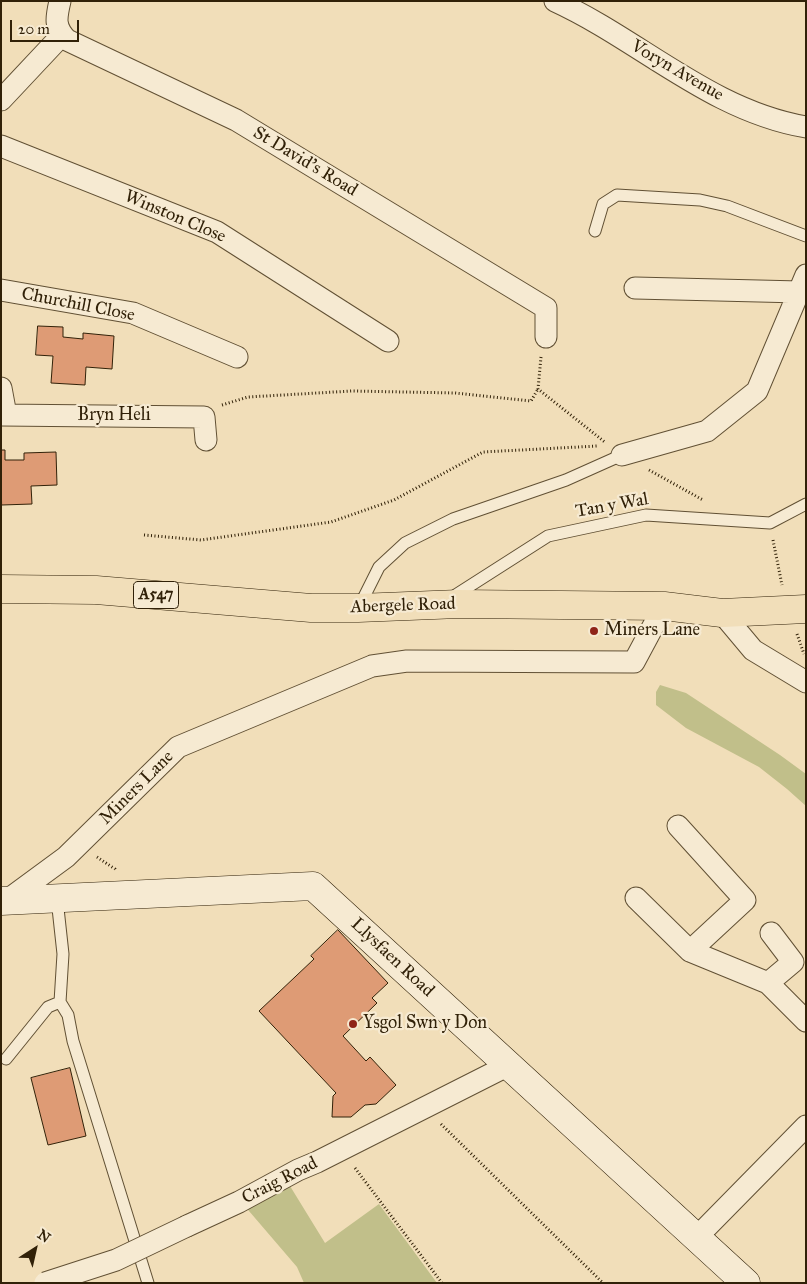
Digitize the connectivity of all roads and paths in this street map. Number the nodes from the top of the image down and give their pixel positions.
1 (60, 1) edge
2 (555, 1) edge
3 (62, 35) junction
4 (1, 100) edge
5 (806, 127) edge
6 (1, 146) edge
7 (595, 231) dead end
8 (806, 236) edge
9 (803, 284) edge
10 (635, 288) dead end
11 (1, 290) edge
12 (546, 338) joint
13 (388, 341) dead end
14 (237, 357) dead end
15 (1, 388) edge
16 (538, 389) junction
17 (4, 415) edge
18 (204, 417) junction
19 (206, 440) dead end
20 (622, 455) junction
21 (709, 504) dead end
22 (806, 504) edge
23 (770, 523) junction
24 (144, 535) dead end
25 (1, 589) edge
26 (795, 601) edge
27 (441, 605) junction
28 (664, 606) junction
29 (358, 608) junction
30 (722, 613) junction
31 (806, 682) edge
32 (678, 826) dead end
33 (636, 898) dead end
34 (57, 899) junction
35 (4, 901) edge
36 (771, 933) dead end
37 (690, 952) junction
38 (768, 983) junction
39 (60, 1002) junction
40 (806, 1021) edge
41 (6, 1059) dead end
42 (509, 1065) junction
43 (424, 1108) junction
44 (806, 1126) edge
45 (346, 1172) dead end
46 (696, 1238) junction
47 (45, 1283) edge
48 (148, 1283) edge
49 (442, 1283) edge
50 (603, 1283) edge
51 (746, 1283) edge

1 - 3 street
2 - 5 street, Voryn Avenue
3 - 4 street
3 - 12 street, St David's Road
6 - 13 street, Winston Close
7 - 8 lane
9 - 10 street
9 - 20 street
11 - 14 street, Churchill Close
12 - 16 path
15 - 17 street
16 - 18 path
16 - 24 path
17 - 18 street, Bryn Heli
18 - 19 street
20 - 21 path
20 - 29 lane
22 - 23 lane
23 - 26 path
23 - 27 lane, Tan y Wal
25 - 29 main road, Abergele Road / A547
26 - 30 main road, Abergele Road / A547
27 - 28 main road, Abergele Road / A547
27 - 29 main road, Abergele Road / A547
28 - 30 main road, Abergele Road / A547
28 - 35 street, Miners Lane
30 - 31 street
32 - 37 street
33 - 37 street
34 - 35 street, Llysfaen Road
34 - 39 lane
34 - 42 street, Llysfaen Road
36 - 38 street
37 - 38 street
38 - 40 street
39 - 41 lane
39 - 48 lane
42 - 43 street, Craig Road
42 - 46 street, Llysfaen Road
43 - 47 street, Craig Road, bridge
43 - 50 path
44 - 46 street
45 - 49 path
46 - 51 street, Llysfaen Road

